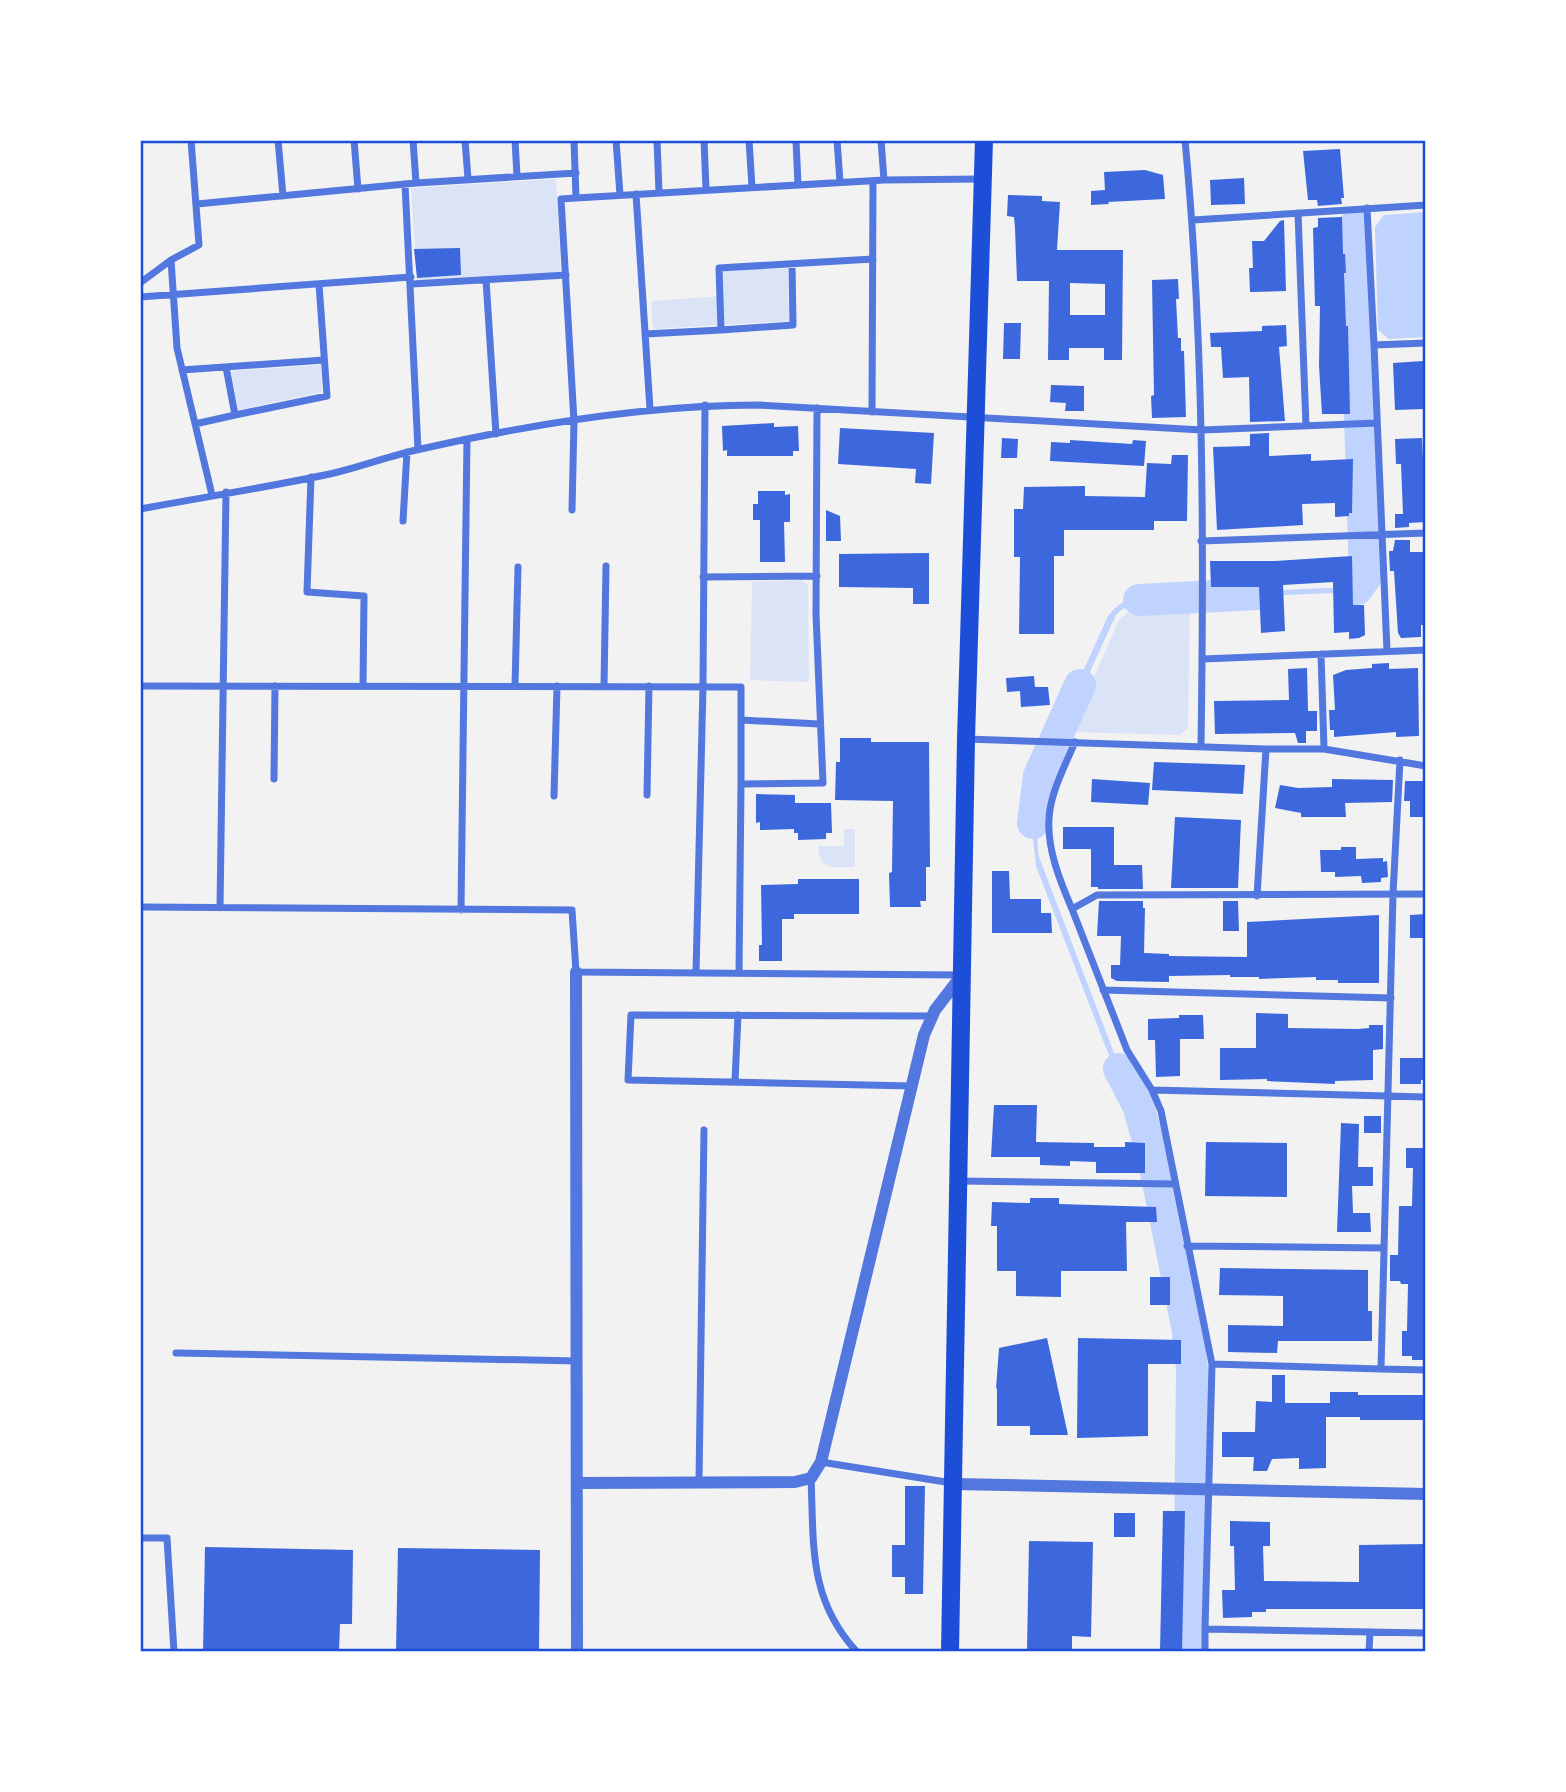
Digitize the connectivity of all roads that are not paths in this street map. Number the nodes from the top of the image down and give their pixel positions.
1 (191, 140) edge
2 (278, 140) edge
3 (354, 140) edge
4 (413, 140) edge
5 (465, 140) edge
6 (515, 140) edge
7 (574, 140) edge
8 (616, 140) edge
9 (657, 140) edge
10 (704, 140) edge
11 (749, 140) edge
12 (796, 140) edge
13 (837, 140) edge
14 (881, 140) edge
15 (984, 140) edge
16 (1185, 140) edge
17 (576, 173) junction
18 (517, 176) junction
19 (468, 179) junction
20 (983, 179) junction
21 (884, 180) junction
22 (873, 181) junction
23 (840, 182) junction
24 (416, 183) junction
25 (405, 184) junction
26 (798, 185) junction
27 (752, 187) junction
28 (358, 189) junction
29 (706, 189) junction
30 (659, 192) junction
31 (636, 194) junction
32 (283, 195) junction
33 (620, 195) junction
34 (576, 198) junction
35 (197, 204) junction
36 (1426, 205) edge
37 (1367, 208) junction
38 (1298, 213) junction
39 (1193, 220) junction
40 (873, 259) junction
41 (171, 260) junction
42 (792, 264) junction
43 (566, 275) junction
44 (486, 280) junction
45 (411, 281) junction
46 (140, 283) edge
47 (319, 284) junction
48 (173, 295) junction
49 (140, 297) edge
50 (721, 330) junction
51 (645, 334) junction
52 (1426, 343) edge
53 (1374, 345) junction
54 (324, 360) junction
55 (226, 367) junction
56 (182, 370) junction
57 (705, 405) junction
58 (817, 408) junction
59 (650, 410) junction
60 (872, 412) junction
61 (236, 415) junction
62 (975, 419) junction
63 (574, 421) junction
64 (195, 424) junction
65 (1377, 424) junction
66 (1306, 426) junction
67 (1202, 430) junction
68 (496, 434) junction
69 (467, 439) junction
70 (418, 449) junction
71 (407, 453) junction
72 (311, 477) junction
73 (226, 492) junction
74 (212, 495) junction
75 (140, 509) edge
76 (572, 510) dead end
77 (403, 521) dead end
78 (1426, 533) edge
79 (1381, 534) junction
80 (1201, 541) junction
81 (518, 566) dead end
82 (606, 566) dead end
83 (817, 576) junction
84 (704, 577) junction
85 (1426, 650) edge
86 (1387, 651) junction
87 (1321, 654) junction
88 (1203, 659) junction
89 (140, 686) edge
90 (223, 686) junction
91 (275, 686) junction
92 (363, 686) junction
93 (463, 686) junction
94 (515, 686) junction
95 (557, 686) junction
96 (604, 686) junction
97 (649, 686) junction
98 (703, 686) junction
99 (741, 720) junction
100 (819, 724) junction
101 (966, 739) junction
102 (1074, 741) junction
103 (1201, 746) junction
104 (1324, 748) junction
105 (1266, 749) junction
106 (1400, 760) junction
107 (1426, 765) edge
108 (274, 779) dead end
109 (741, 784) junction
110 (647, 795) dead end
111 (554, 796) dead end
112 (1393, 894) junction
113 (1426, 894) edge
114 (1257, 896) junction
115 (140, 907) edge
116 (220, 908) junction
117 (1072, 909) junction
118 (461, 910) junction
119 (576, 972) junction
120 (696, 973) junction
121 (739, 973) junction
122 (961, 975) junction
123 (1104, 990) junction
124 (1391, 998) junction
125 (738, 1016) junction
126 (932, 1016) junction
127 (735, 1082) junction
128 (912, 1086) junction
129 (1152, 1090) junction
130 (1388, 1096) junction
131 (1426, 1097) edge
132 (704, 1130) dead end
133 (959, 1181) junction
134 (1174, 1184) junction
135 (1187, 1246) junction
136 (1384, 1248) junction
137 (176, 1353) dead end
138 (576, 1361) junction
139 (1212, 1364) junction
140 (1381, 1368) junction
141 (1426, 1370) edge
142 (821, 1462) junction
143 (811, 1478) junction
144 (699, 1482) junction
145 (577, 1483) junction
146 (955, 1484) junction
147 (1208, 1489) junction
148 (1426, 1494) edge
149 (140, 1538) edge
150 (1205, 1629) junction
151 (1370, 1632) junction
152 (1426, 1633) edge
153 (174, 1652) edge
154 (577, 1652) edge
155 (857, 1652) edge
156 (950, 1652) edge
157 (1205, 1652) edge
158 (1370, 1652) edge

1 - 35 street
2 - 32 street
3 - 28 street
4 - 24 street
5 - 19 street
6 - 18 street
7 - 17 street
8 - 33 street
9 - 30 street
10 - 29 street
11 - 27 street
12 - 26 street
13 - 23 street
14 - 21 street
15 - 20 highway
16 - 39 street
17 - 18 street
17 - 34 street
18 - 19 street
19 - 24 street
20 - 21 street
20 - 62 highway
21 - 22 street
22 - 23 street
22 - 40 street
23 - 26 street
24 - 25 street
25 - 28 street
25 - 45 street
26 - 27 street
27 - 29 street
28 - 32 street
29 - 30 street
30 - 31 street
31 - 33 street
31 - 51 street
32 - 35 street
33 - 34 street
34 - 43 street
35 - 41 street
36 - 37 street
37 - 38 street
37 - 53 street
38 - 39 street
38 - 66 street
39 - 67 street
40 - 42 street
40 - 60 street
41 - 46 street
41 - 48 street
42 - 50 street
42 - 50 street
43 - 44 street
43 - 63 street
44 - 45 street
44 - 68 street
45 - 47 street
45 - 70 street
47 - 48 street
47 - 54 street
48 - 49 street
48 - 56 street
50 - 51 street
51 - 59 street
52 - 53 street
53 - 65 street
54 - 55 street
54 - 61 street
55 - 56 street
55 - 61 street
56 - 64 street
57 - 58 street
57 - 59 street
57 - 84 street
58 - 60 street
58 - 83 street
59 - 63 street
60 - 62 street
61 - 64 street
62 - 67 street
62 - 101 highway
63 - 68 street
63 - 76 street
64 - 74 street
65 - 66 street
65 - 79 street
66 - 67 street
67 - 80 street
68 - 69 street
69 - 70 street
69 - 93 street
70 - 71 street
71 - 72 street
71 - 77 street
72 - 73 street
72 - 92 street
73 - 74 street
73 - 90 street
74 - 75 street
78 - 79 street
79 - 80 street
79 - 86 street
80 - 88 street
81 - 94 street
82 - 96 street
83 - 84 street
83 - 100 street
84 - 98 street
85 - 86 street
86 - 87 street
87 - 88 street
87 - 104 street
88 - 103 street
89 - 90 street
90 - 91 street
90 - 116 street
91 - 92 street
91 - 108 street
92 - 93 street
93 - 94 street
93 - 118 street
94 - 95 street
95 - 96 street
95 - 111 street
96 - 97 street
97 - 98 street
97 - 110 street
98 - 99 street
98 - 120 street
99 - 100 street
99 - 109 street
100 - 109 street
101 - 102 street
101 - 122 highway
102 - 103 street
102 - 117 street
103 - 105 street
104 - 105 street
104 - 106 street
105 - 114 street
106 - 107 street
106 - 112 street
109 - 121 street
112 - 113 street
112 - 114 street
112 - 124 street
114 - 117 street
115 - 116 street
116 - 118 street
117 - 123 street
118 - 119 street
119 - 120 street
119 - 138 street
120 - 121 street
121 - 122 street
122 - 126 street
122 - 133 highway
123 - 124 street
123 - 129 street
124 - 130 street
125 - 126 street
125 - 127 street
125 - 127 street
126 - 128 street
127 - 128 street
128 - 142 street
129 - 130 street
129 - 134 street
130 - 131 street
130 - 136 street
132 - 144 street
133 - 134 street
133 - 146 highway
134 - 135 street
135 - 136 street
135 - 139 street
136 - 140 street
137 - 138 street
138 - 145 street
139 - 140 street
139 - 147 street
140 - 141 street
142 - 143 street
142 - 146 street
143 - 144 street
143 - 155 street
144 - 145 street
145 - 154 street
146 - 147 street
146 - 156 highway
147 - 148 street
147 - 150 street
149 - 153 street
150 - 151 street
150 - 157 street
151 - 152 street
151 - 158 street

